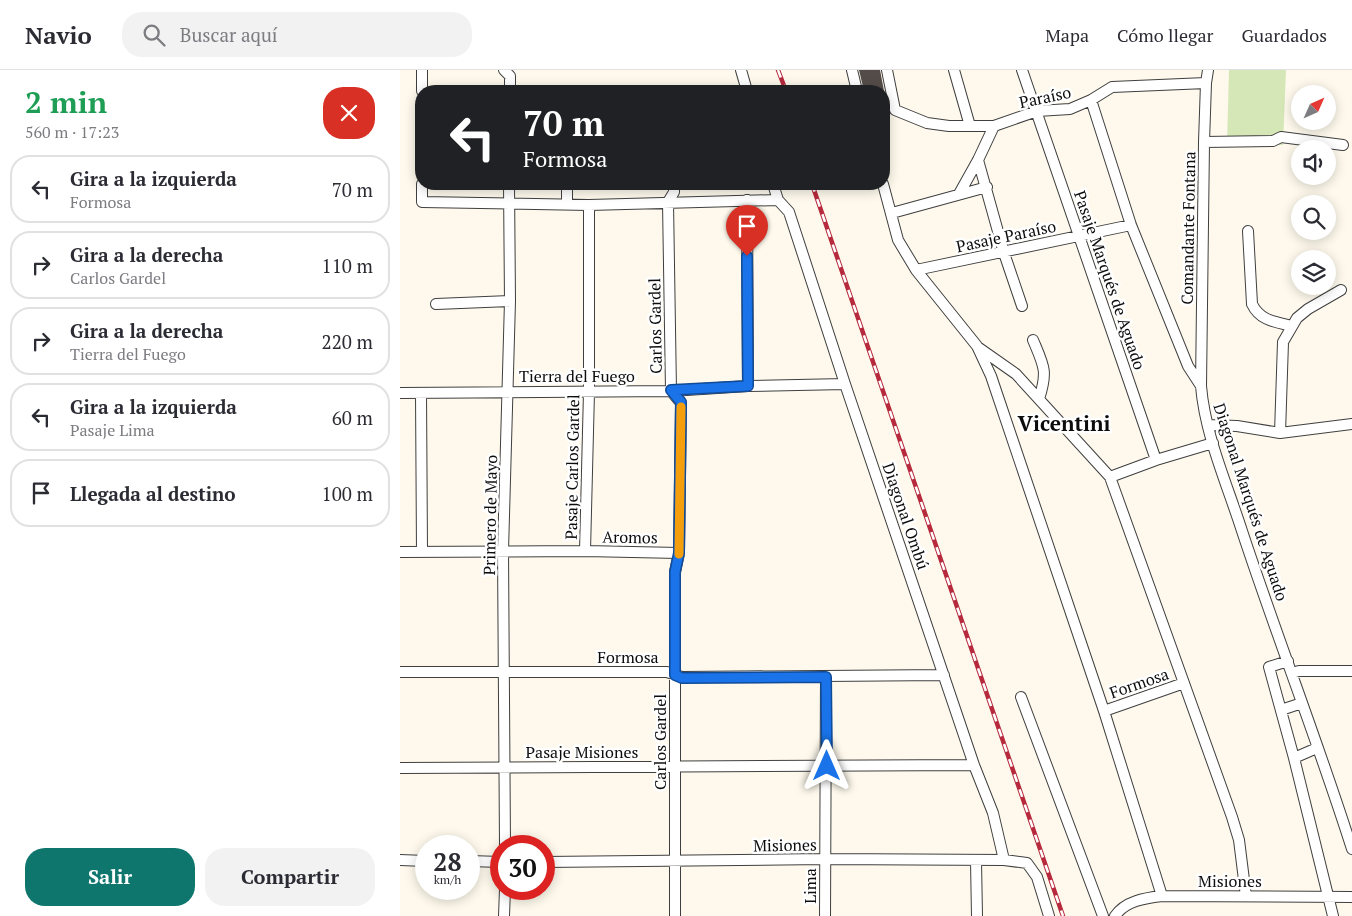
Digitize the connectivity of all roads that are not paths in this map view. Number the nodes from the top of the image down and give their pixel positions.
1 (422, 70) edge
2 (504, 70) edge
3 (741, 70) edge
4 (852, 70) edge
5 (887, 70) edge
6 (954, 70) edge
7 (1022, 70) edge
8 (1208, 70) edge
9 (1206, 83) junction
10 (422, 85) edge
11 (510, 85) edge
12 (745, 85) edge
13 (856, 85) edge
14 (1091, 100) junction
15 (895, 110) junction
16 (890, 111) edge
17 (1037, 111) junction
18 (970, 126) junction
19 (994, 126) junction
20 (1204, 142) junction
21 (1343, 145) dead end
22 (978, 160) junction
23 (987, 187) junction
24 (422, 190) edge
25 (510, 190) edge
26 (567, 190) edge
27 (674, 190) edge
28 (775, 190) edge
29 (884, 190) edge
30 (959, 194) junction
31 (747, 200) junction
32 (778, 200) junction
33 (509, 202) junction
34 (668, 202) junction
35 (567, 204) junction
36 (589, 205) junction
37 (892, 213) junction
38 (1131, 225) junction
39 (1248, 231) dead end
40 (1078, 236) junction
41 (1004, 253) junction
42 (916, 270) junction
43 (1341, 290) dead end
44 (510, 301) junction
45 (436, 304) dead end
46 (1022, 306) dead end
47 (1292, 326) junction
48 (1033, 340) dead end
49 (978, 346) junction
50 (845, 384) junction
51 (748, 386) junction
52 (1201, 386) junction
53 (671, 390) junction
54 (507, 392) junction
55 (589, 392) junction
56 (400, 393) edge
57 (420, 393) junction
58 (1039, 399) junction
59 (1352, 424) edge
60 (1208, 425) junction
61 (1280, 433) junction
62 (1213, 443) junction
63 (1156, 460) junction
64 (1110, 477) junction
65 (503, 551) junction
66 (585, 551) junction
67 (400, 552) edge
68 (422, 552) junction
69 (679, 553) junction
70 (1288, 661) junction
71 (1352, 670) edge
72 (400, 672) edge
73 (504, 672) junction
74 (1292, 673) junction
75 (675, 675) junction
76 (944, 675) junction
77 (826, 677) junction
78 (1184, 683) junction
79 (1021, 697) dead end
80 (1302, 703) junction
81 (1281, 710) junction
82 (1104, 711) junction
83 (1317, 748) junction
84 (1294, 758) junction
85 (974, 765) junction
86 (676, 766) junction
87 (827, 766) junction
88 (504, 767) junction
89 (400, 768) edge
90 (505, 835) edge
91 (1350, 836) edge
92 (1352, 849) edge
93 (825, 859) junction
94 (400, 860) edge
95 (1004, 860) junction
96 (415, 861) edge
97 (675, 861) junction
98 (976, 861) junction
99 (555, 862) edge
100 (1162, 896) junction
101 (1246, 896) junction
102 (1327, 896) junction
103 (1352, 897) edge
104 (505, 900) edge
105 (504, 916) edge
106 (675, 916) edge
107 (825, 916) edge
108 (977, 916) edge
109 (1049, 916) edge
110 (1104, 916) edge
111 (1115, 916) edge
112 (1333, 916) edge

1 - 10 street
2 - 11 street
3 - 12 street
4 - 13 street
5 - 15 street
6 - 18 street
7 - 17 street
8 - 9 street, Comandante Fontana
9 - 14 street, Paraíso
9 - 20 street, Comandante Fontana
14 - 17 street, Paraíso
14 - 38 street, Diagonal Marqués de Aguado
15 - 16 street
15 - 18 street, Paraíso
17 - 19 street, Paraíso
17 - 40 street, Pasaje Marqués de Aguado
18 - 19 street, Paraíso
19 - 22 street
20 - 21 street
20 - 52 street, Comandante Fontana
22 - 23 street
22 - 30 street
23 - 30 street
23 - 41 street
24 - 33 street
25 - 33 street, Primero de Mayo
26 - 35 street
27 - 34 street, Carlos Gardel
28 - 32 street, Diagonal Ombú
29 - 37 street
30 - 37 street
31 - 32 street
31 - 34 street
31 - 51 street
32 - 50 street, Diagonal Ombú
33 - 35 street
33 - 44 street, Primero de Mayo
34 - 36 street
34 - 53 street, Carlos Gardel
35 - 36 street
36 - 55 street, Pasaje Carlos Gardel
37 - 42 street
38 - 40 street, Pasaje Paraíso
38 - 52 street, Diagonal Marqués de Aguado
39 - 47 street
40 - 41 street, Pasaje Paraíso
40 - 63 street, Pasaje Marqués de Aguado
41 - 42 street, Pasaje Paraíso
41 - 46 street
42 - 49 street
43 - 47 street
44 - 45 street
44 - 54 street, Primero de Mayo
47 - 61 street
48 - 58 street
49 - 58 street
49 - 82 street
50 - 51 street, Tierra del Fuego
50 - 76 street, Diagonal Ombú
51 - 53 street, Tierra del Fuego
52 - 60 street, Diagonal Marqués de Aguado
53 - 55 street, Tierra del Fuego
53 - 69 street, Carlos Gardel
54 - 55 street, Tierra del Fuego
54 - 57 street, Tierra del Fuego
54 - 65 street, Primero de Mayo
55 - 66 street, Pasaje Carlos Gardel
56 - 57 street, Tierra del Fuego
57 - 68 street
58 - 64 street
59 - 61 street
60 - 61 street
60 - 62 street, Diagonal Marqués de Aguado
62 - 63 street
62 - 70 street, Diagonal Marqués de Aguado
63 - 64 street
64 - 78 street
65 - 66 street, Aromos
65 - 68 street, Aromos
65 - 73 street, Primero de Mayo
66 - 69 street, Aromos
67 - 68 street, Aromos
69 - 75 street, Carlos Gardel
70 - 74 street, Diagonal Marqués de Aguado
70 - 81 street
71 - 74 street
72 - 73 street, Formosa
73 - 75 street, Formosa
73 - 88 street, Primero de Mayo
74 - 80 street, Diagonal Marqués de Aguado
75 - 77 street, Formosa
75 - 86 street, Carlos Gardel
76 - 77 street, Formosa
76 - 85 street, Diagonal Ombú
77 - 87 street, Lima
78 - 82 street, Formosa
78 - 101 street
79 - 110 street
80 - 81 street
80 - 83 street, Diagonal Marqués de Aguado
81 - 84 street
82 - 100 street
83 - 84 street
83 - 91 street, Diagonal Marqués de Aguado
84 - 102 street
85 - 87 street, Pasaje Misiones
85 - 95 street, Diagonal Ombú
86 - 87 street, Pasaje Misiones
86 - 88 street, Pasaje Misiones
86 - 97 street, Carlos Gardel
87 - 93 street, Lima
88 - 89 street, Pasaje Misiones
88 - 90 street, Primero de Mayo
91 - 92 street, Diagonal Marqués de Aguado
93 - 97 street, Misiones
93 - 98 street, Misiones
93 - 107 street, Lima
94 - 96 street
95 - 98 street, Misiones
95 - 109 street, Misiones
97 - 99 street, Misiones
97 - 106 street, Carlos Gardel
98 - 108 street
100 - 101 street, Misiones
100 - 111 street, Misiones
101 - 102 street, Misiones
102 - 103 street, Misiones
102 - 112 street
104 - 105 street

